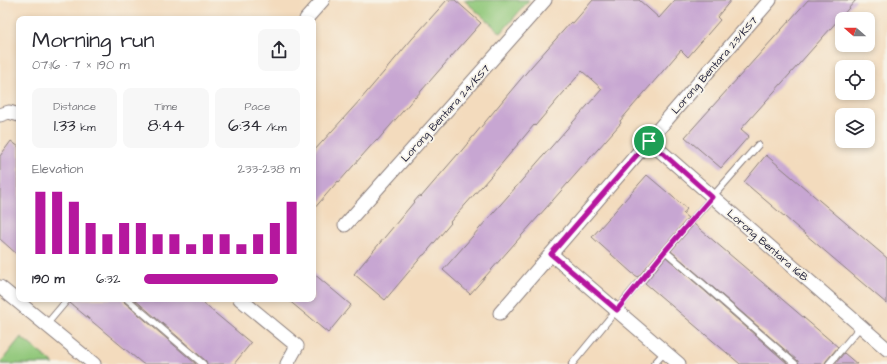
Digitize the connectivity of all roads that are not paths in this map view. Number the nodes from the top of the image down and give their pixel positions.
1 (323, 0) edge
2 (545, 0) edge
3 (770, 0) edge
4 (309, 16) edge
5 (0, 114) edge
6 (16, 114) edge
7 (649, 141) junction
8 (758, 145) dead end
9 (712, 197) junction
10 (345, 225) dead end
11 (665, 251) junction
12 (551, 254) junction
13 (0, 287) edge
14 (16, 300) edge
15 (19, 302) edge
16 (65, 302) edge
17 (131, 302) edge
18 (244, 302) edge
19 (617, 310) junction
20 (500, 313) dead end
21 (46, 324) junction
22 (861, 326) junction
23 (887, 350) edge
24 (665, 352) junction
25 (94, 364) edge
26 (203, 364) edge
27 (287, 364) edge
28 (572, 364) edge
29 (654, 364) edge
30 (680, 364) edge
31 (794, 364) edge
32 (829, 364) edge

1 - 4 street
2 - 10 street, Lorong Bentara 24/KS7
3 - 7 street, Lorong Bentara 23/KS7
5 - 6 street
7 - 9 street, Lorong Bentara 16B
7 - 12 street, Lorong Bentara 23/KS7
8 - 9 lane
9 - 11 lane
9 - 22 street, Lorong Bentara 16B
11 - 19 lane
11 - 31 lane
12 - 19 street
12 - 20 street, Lorong Bentara 23/KS7
13 - 14 street
15 - 21 street
16 - 21 lane
17 - 26 lane
18 - 27 street
19 - 24 street
19 - 28 lane
21 - 25 street
22 - 23 street, Lorong Bentara 16B
22 - 32 lane
24 - 29 lane
24 - 30 street

